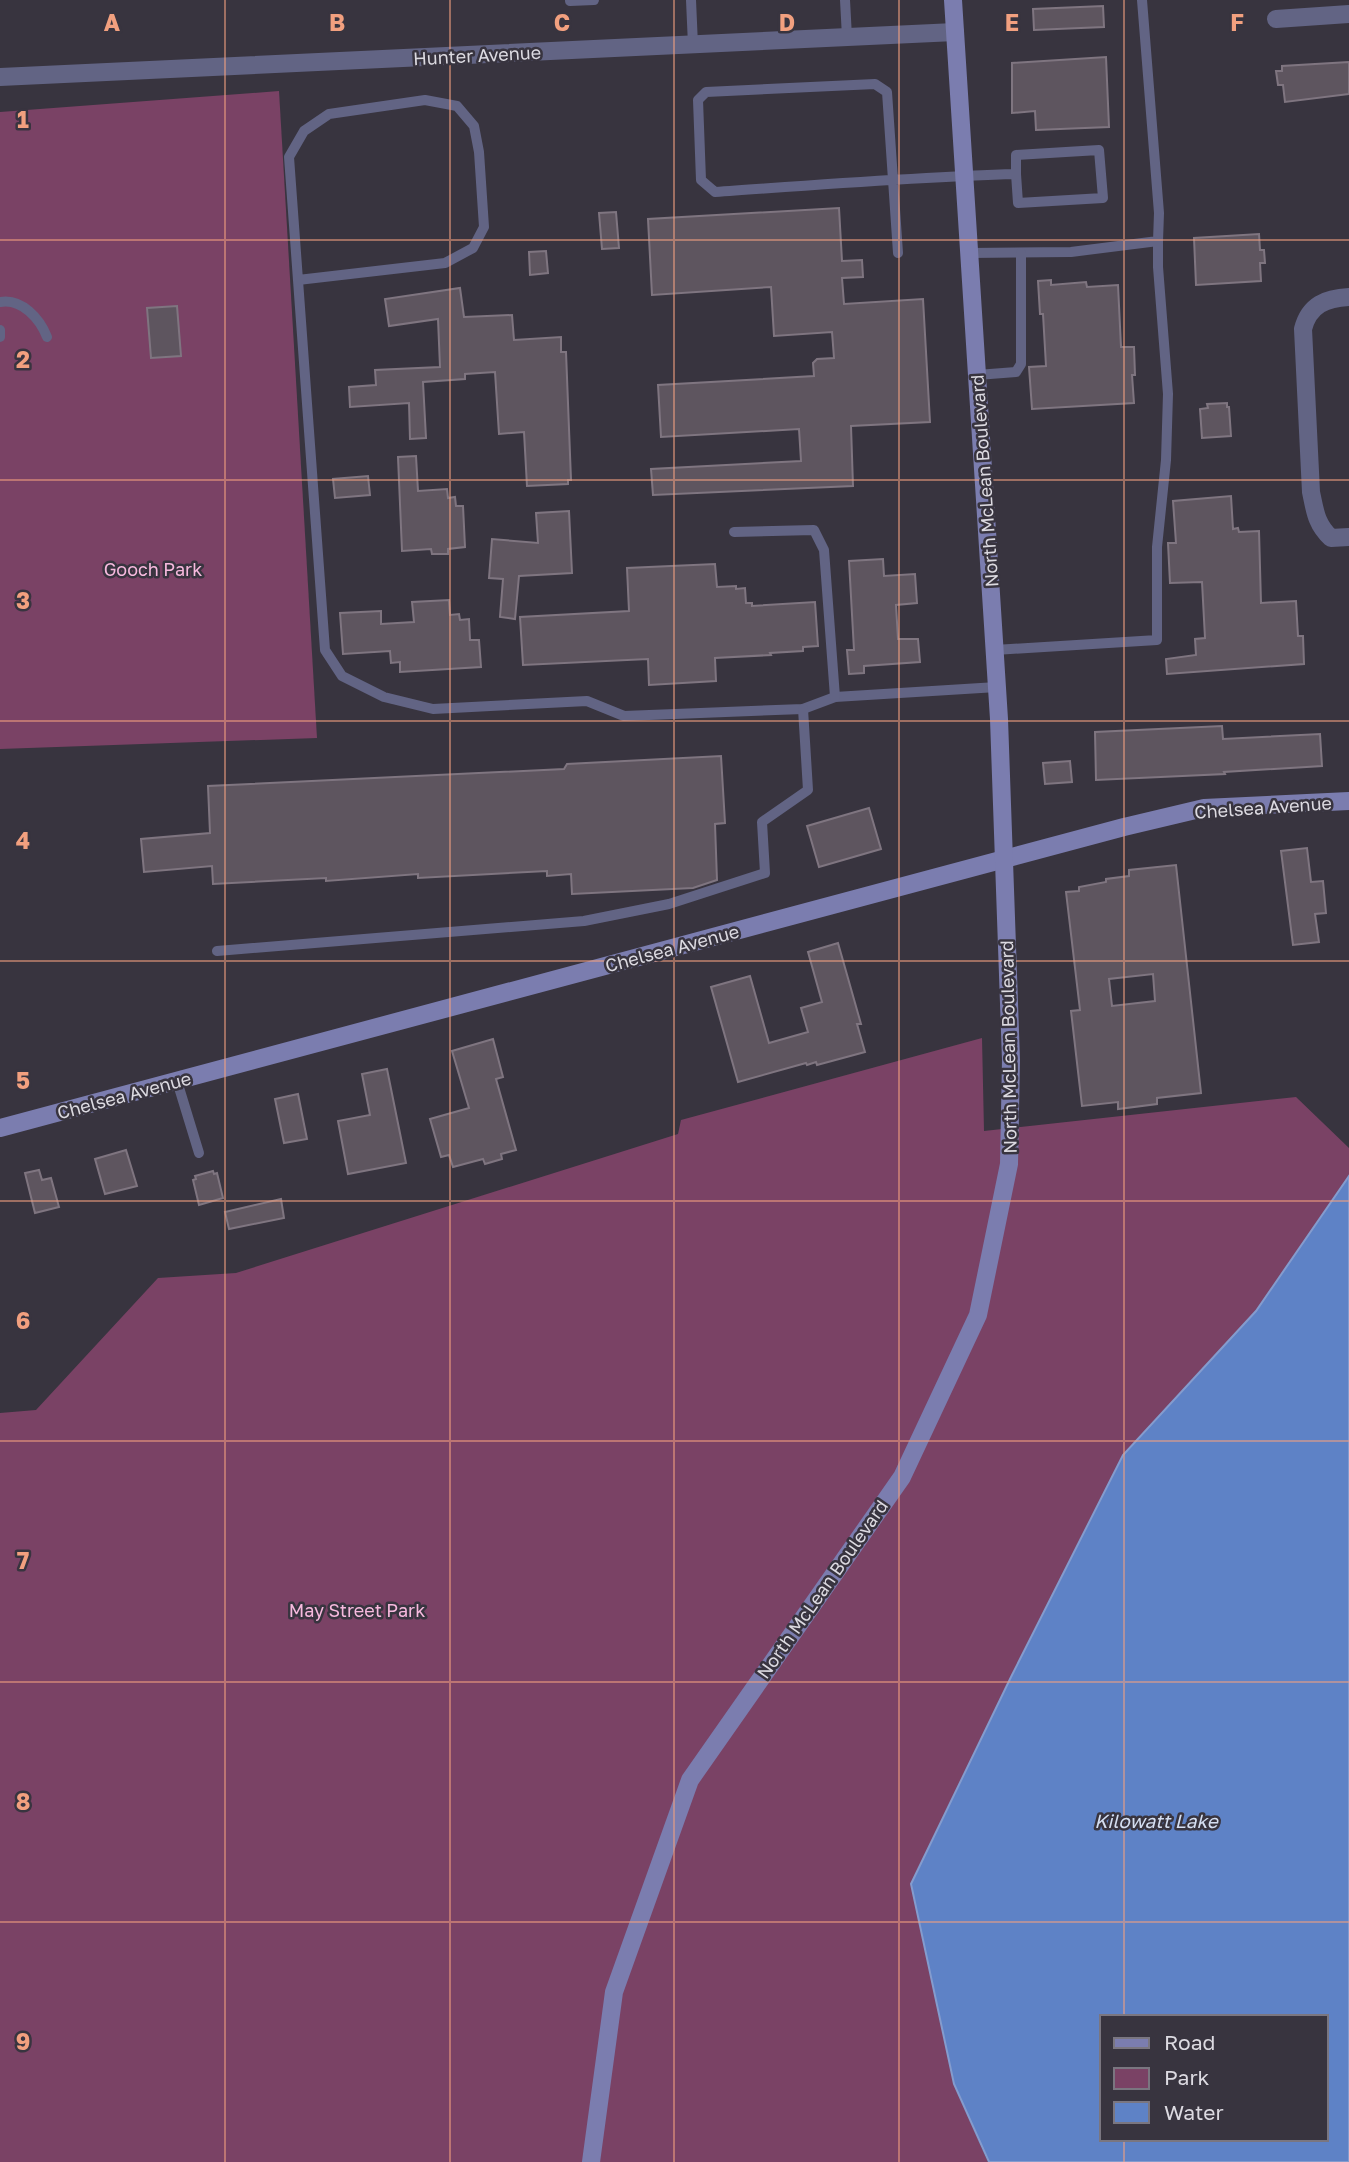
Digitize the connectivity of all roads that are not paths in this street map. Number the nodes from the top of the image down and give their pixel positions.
1 (594, 0) edge
2 (691, 0) edge
3 (845, 0) edge
4 (953, 0) edge
5 (1142, 0) edge
6 (570, 1) edge
7 (1349, 14) edge
8 (1276, 19) dead end
9 (955, 32) junction
10 (847, 37) junction
11 (693, 45) junction
12 (0, 77) edge
13 (1016, 174) junction
14 (964, 176) junction
15 (892, 180) junction
16 (1158, 241) junction
17 (898, 253) dead end
18 (969, 253) junction
19 (1021, 253) junction
20 (298, 281) junction
21 (1349, 297) edge
22 (0, 302) edge
23 (0, 330) edge
24 (0, 337) edge
25 (47, 337) dead end
26 (977, 375) junction
27 (734, 532) dead end
28 (1340, 538) edge
29 (995, 650) junction
30 (997, 687) junction
31 (835, 696) junction
32 (803, 709) junction
33 (1349, 801) edge
34 (1004, 858) junction
35 (217, 951) dead end
36 (177, 1081) junction
37 (0, 1128) edge
38 (200, 1153) dead end
39 (592, 2162) edge

1 - 6 lane
2 - 11 lane
3 - 10 lane
4 - 9 main road, North McLean Boulevard
5 - 16 lane
7 - 8 street
9 - 10 street, Hunter Avenue
9 - 14 main road, North McLean Boulevard
10 - 11 street, Hunter Avenue
11 - 12 street, Hunter Avenue
13 - 13 lane
13 - 14 lane
14 - 15 lane
14 - 18 main road, North McLean Boulevard
15 - 15 lane
15 - 17 lane
16 - 19 lane
16 - 29 lane
18 - 19 lane
18 - 26 main road, North McLean Boulevard
19 - 26 lane
20 - 20 lane
20 - 32 lane
21 - 28 street
22 - 25 lane
23 - 24 lane
26 - 29 main road, North McLean Boulevard
27 - 31 lane
29 - 30 main road, North McLean Boulevard
30 - 31 lane
30 - 34 main road, North McLean Boulevard
31 - 32 lane
32 - 35 lane
33 - 34 main road, Chelsea Avenue
34 - 36 main road, Chelsea Avenue
34 - 39 main road, North McLean Boulevard
36 - 37 main road, Chelsea Avenue
36 - 38 lane

